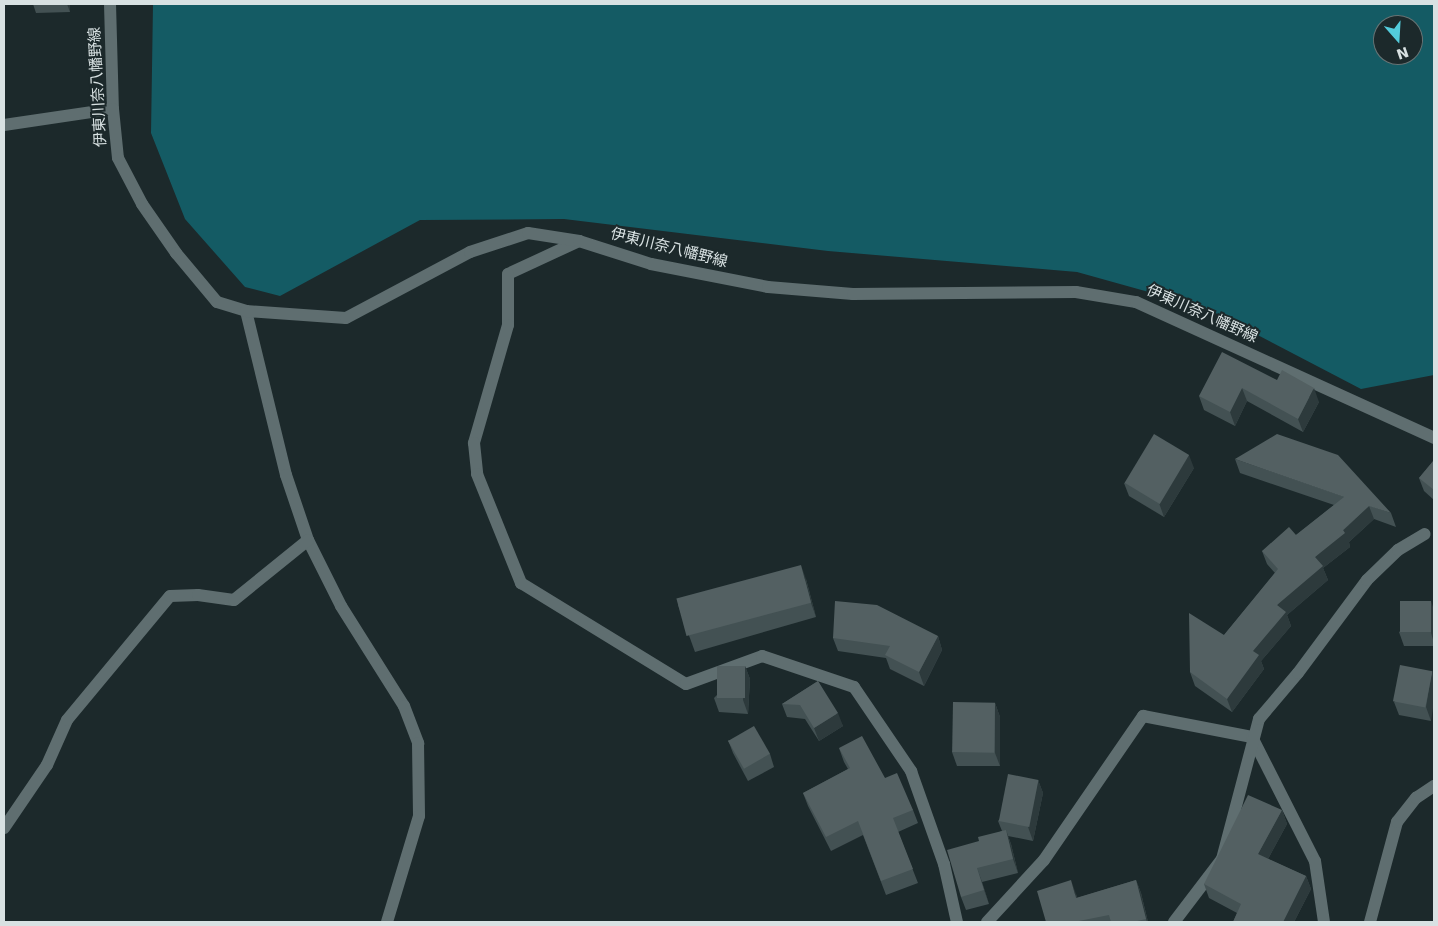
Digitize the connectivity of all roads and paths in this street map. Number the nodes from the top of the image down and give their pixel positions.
1 (110, 4) edge
2 (113, 109) junction
3 (4, 125) edge
4 (579, 241) junction
5 (246, 311) junction
6 (1434, 438) edge
7 (1425, 534) dead end
8 (308, 540) junction
9 (1252, 737) junction
10 (1434, 786) edge
11 (4, 828) edge
12 (387, 922) edge
13 (958, 922) edge
14 (987, 922) edge
15 (1174, 922) edge
16 (1324, 922) edge
17 (1370, 922) edge

1 - 2 main road, 伊東川奈八幡野線
2 - 3 main road
2 - 5 main road, 伊東川奈八幡野線
4 - 5 main road, 伊東川奈八幡野線
4 - 6 main road, 伊東川奈八幡野線
4 - 13 main road
5 - 8 main road
7 - 9 main road
8 - 11 main road
8 - 12 main road
9 - 14 main road
9 - 15 main road
9 - 16 main road
10 - 17 main road

